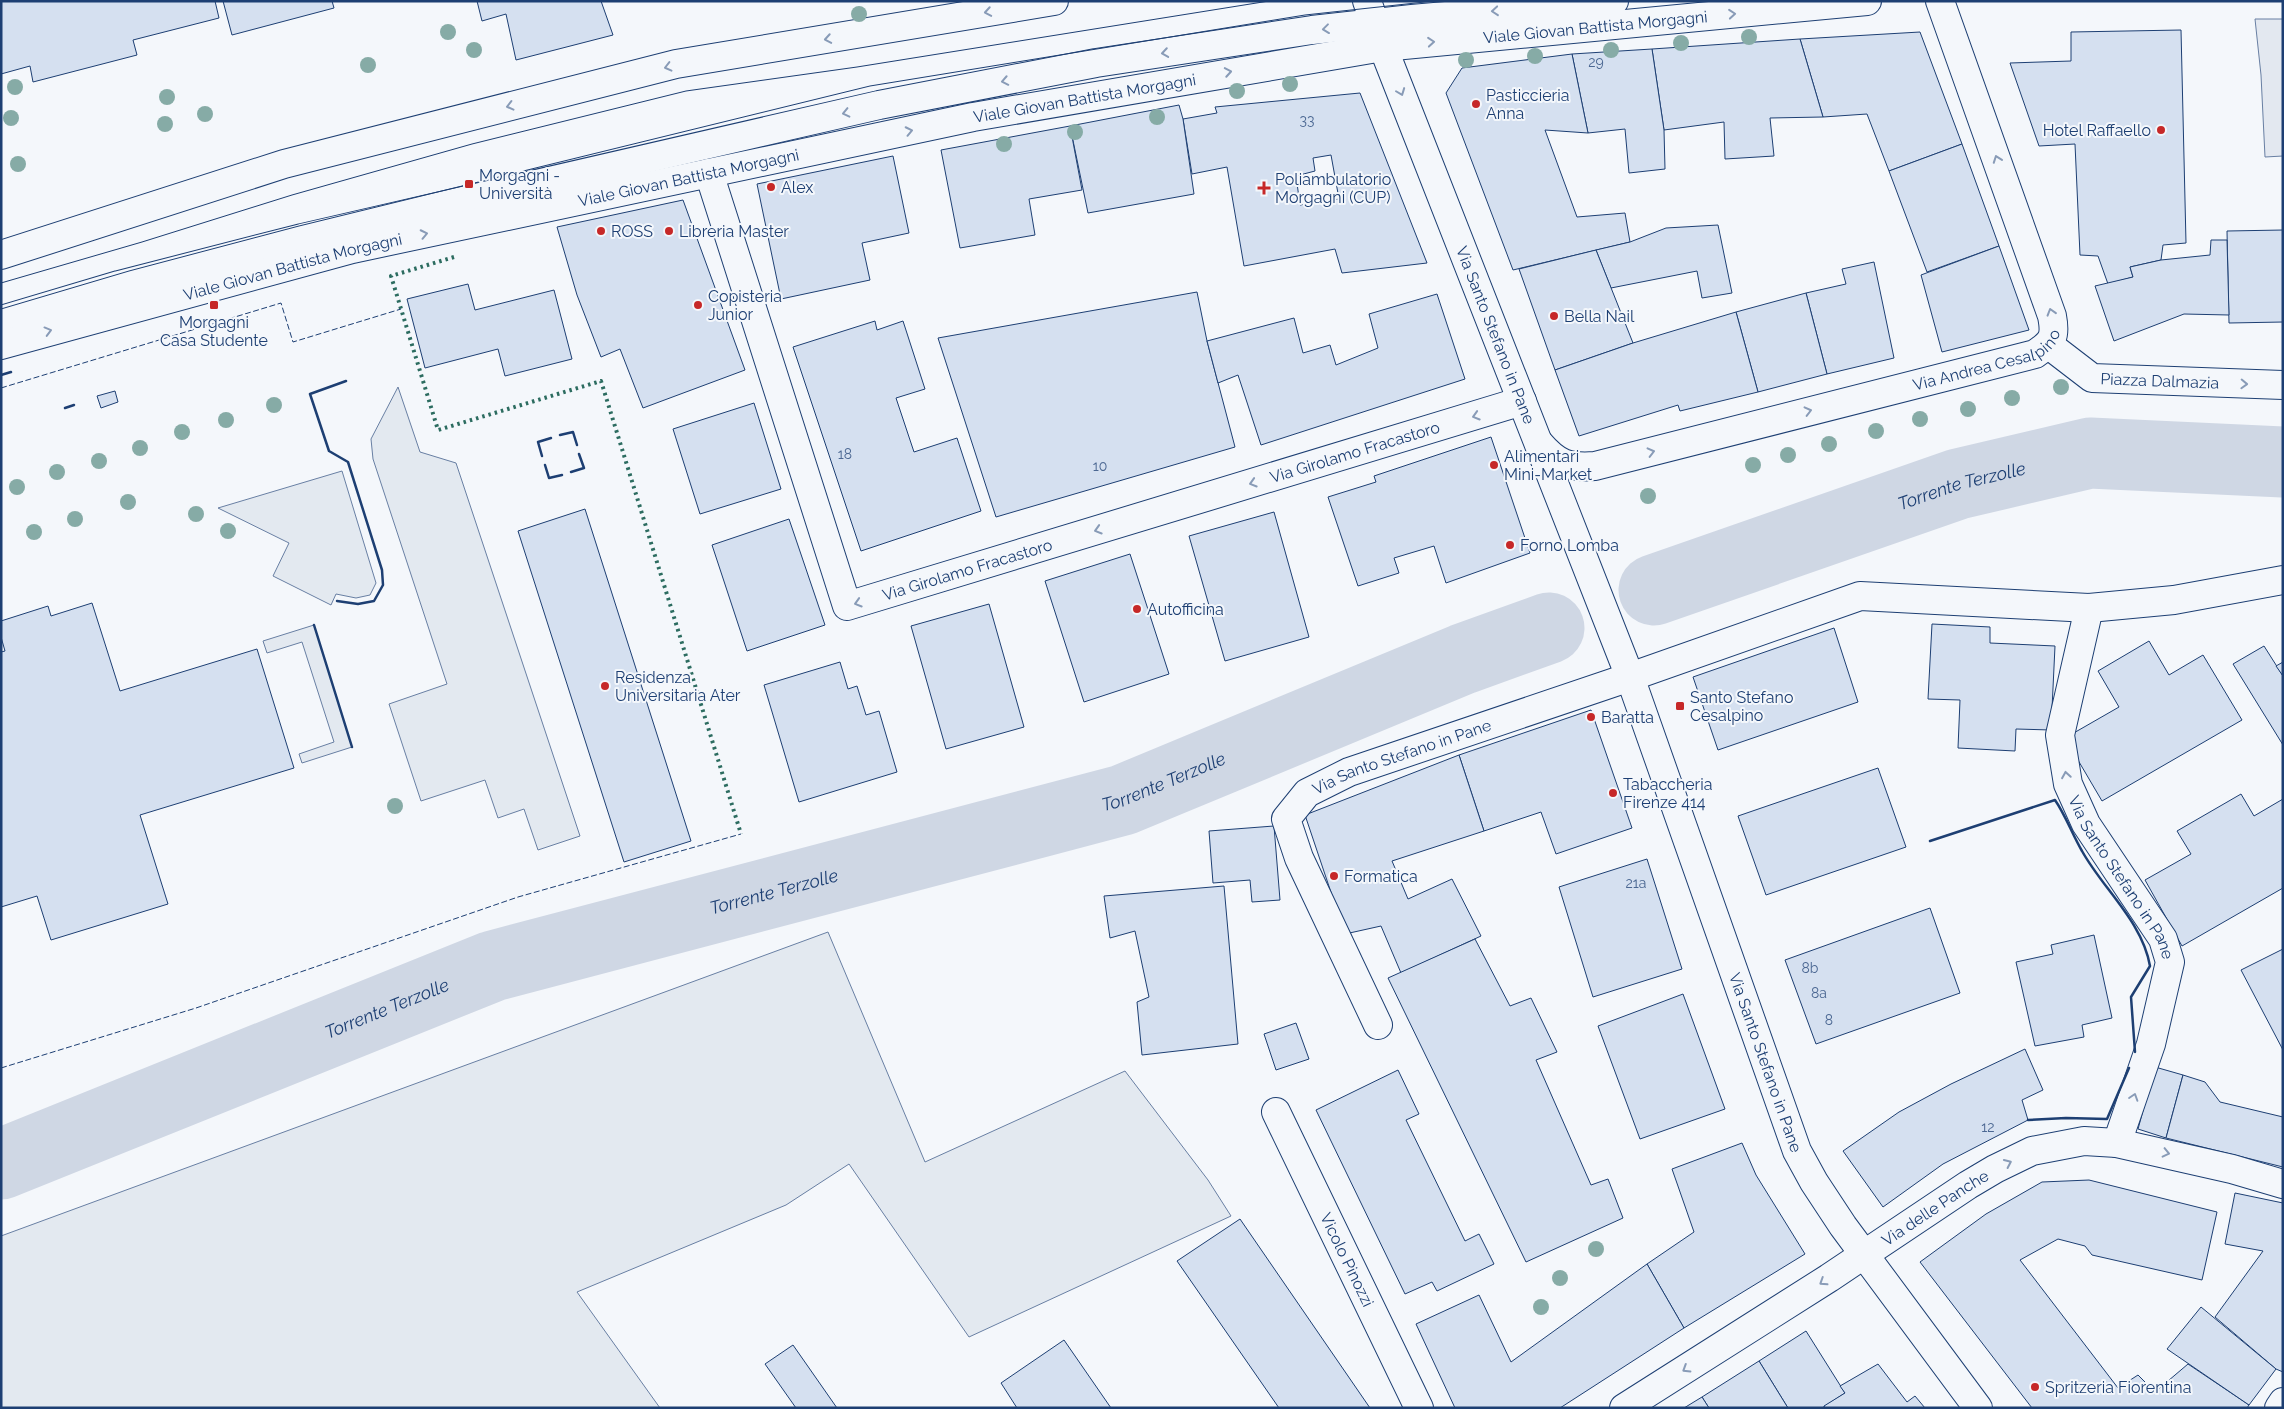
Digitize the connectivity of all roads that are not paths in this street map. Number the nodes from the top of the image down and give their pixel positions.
1 (1054, 1) edge
2 (1614, 1) edge
3 (1867, 1) edge
4 (1940, 1) edge
5 (1375, 24) edge
6 (710, 173) junction
7 (1, 255) edge
8 (1, 320) edge
9 (1, 345) edge
10 (2049, 345) junction
11 (2283, 385) edge
12 (1522, 401) junction
13 (1538, 442) junction
14 (1604, 464) junction
15 (1578, 542) junction
16 (2283, 580) edge
17 (2089, 608) junction
18 (1627, 670) junction
19 (1378, 1025) dead end
20 (1276, 1112) dead end
21 (2117, 1142) junction
22 (2283, 1184) edge
23 (1864, 1254) junction
24 (2283, 1402) edge
25 (1419, 1408) edge
26 (1624, 1408) edge
27 (1978, 1408) edge
28 (2279, 1408) edge

1 -> 7 street
2 -> 5 street, Viale Giovan Battista Morgagni
5 -> 3 street, Viale Giovan Battista Morgagni
10 -> 4 street, Via Andrea Cesalpino
6 -> 5 street, Viale Giovan Battista Morgagni
5 -> 8 street, Viale Giovan Battista Morgagni
5 -> 12 street, Via Santo Stefano in Pane
9 -> 6 street, Viale Giovan Battista Morgagni
12 -> 6 street, Via Girolamo Fracastoro
10 -> 11 street, Piazza Dalmazia
14 -> 10 street, Via Andrea Cesalpino
12 - 13 street, Via Santo Stefano in Pane
13 - 14 street, Via Andrea Cesalpino
13 - 15 street, Via Santo Stefano in Pane
14 - 15 street, Via Andrea Cesalpino
15 - 18 street, Via Santo Stefano in Pane
16 - 17 street, Via Santo Stefano in Pane
17 - 18 street, Via Santo Stefano in Pane
21 -> 17 street, Via Santo Stefano in Pane
18 - 19 street, Via Santo Stefano in Pane
18 - 23 street, Via Santo Stefano in Pane
20 - 25 street, Vicolo Pinozzi
21 -> 22 street, Via delle Panche
23 -> 21 street, Via delle Panche
23 -> 26 street, Via delle Panche
23 - 27 street, Via Santo Stefano in Pane
24 - 28 street

